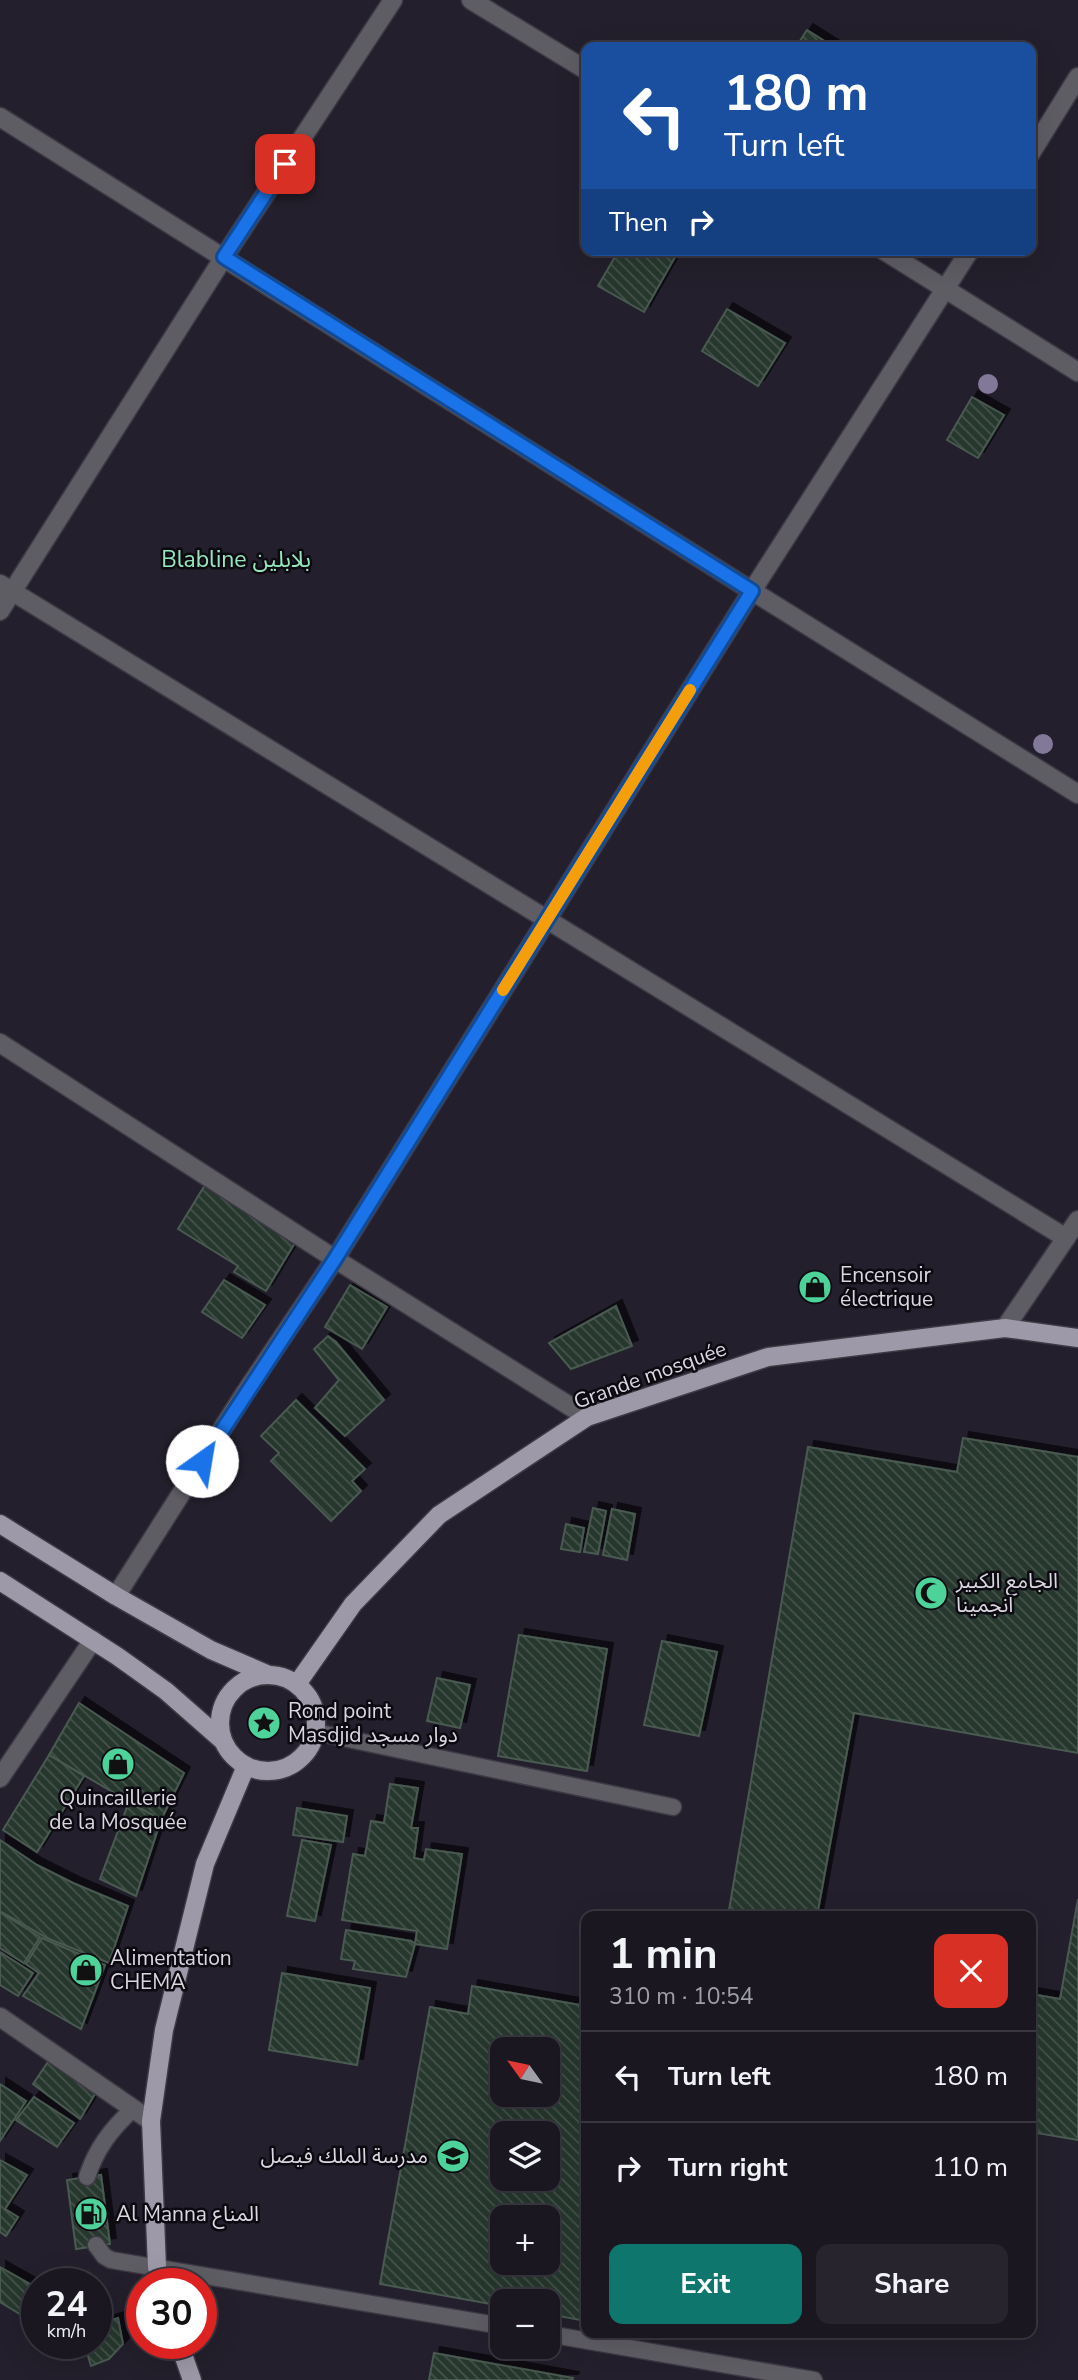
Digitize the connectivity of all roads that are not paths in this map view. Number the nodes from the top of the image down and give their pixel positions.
1 (393, 0) edge
2 (471, 0) edge
3 (581, 67) edge
4 (1078, 77) edge
5 (0, 117) edge
6 (1036, 145) edge
7 (893, 256) edge
8 (966, 256) edge
9 (224, 257) junction
10 (946, 288) junction
11 (1078, 372) edge
12 (6, 588) edge
13 (752, 591) junction
14 (0, 611) edge
15 (1078, 794) edge
16 (547, 918) junction
17 (0, 1043) edge
18 (1078, 1220) edge
19 (1066, 1238) junction
20 (335, 1259) junction
21 (1005, 1328) junction
22 (1078, 1338) edge
23 (587, 1417) junction
24 (0, 1524) edge
25 (0, 1581) edge
26 (116, 1596) junction
27 (93, 1640) junction
28 (270, 1675) junction
29 (297, 1685) junction
30 (315, 1732) junction
31 (223, 1741) junction
32 (246, 1766) junction
33 (0, 1778) edge
34 (673, 1807) dead end
35 (0, 2017) edge
36 (133, 2109) junction
37 (151, 2121) junction
38 (87, 2177) dead end
39 (96, 2245) dead end
40 (137, 2268) edge
41 (160, 2268) edge
42 (217, 2284) edge
43 (490, 2324) edge
44 (560, 2336) edge
45 (185, 2359) edge
46 (192, 2380) edge
47 (814, 2380) edge

1 - 9 street
2 - 3 street
4 - 6 street
5 - 9 street
7 - 10 street
8 - 10 street
9 - 12 street
9 - 13 street
10 - 11 street
10 - 13 street
12 - 14 street
12 - 16 street
13 - 15 street
13 - 16 street
16 - 19 street
16 - 20 street
17 - 20 street
18 - 19 street
19 - 21 street
20 - 23 street
20 - 26 street
21 - 22 main road, Grande mosquée
21 - 23 main road, Grande mosquée
23 - 29 main road, Grande mosquée
24 - 26 main road
25 - 27 main road
26 - 28 main road
27 - 31 main road
27 - 33 street
28 - 29 main road
28 - 31 main road
29 - 30 main road
30 - 32 main road
30 - 34 lane
31 - 32 main road
32 - 37 main road
35 - 36 street
36 - 37 street
36 - 38 lane
37 - 41 main road
39 - 40 lane
42 - 43 lane
44 - 47 lane
45 - 46 main road

